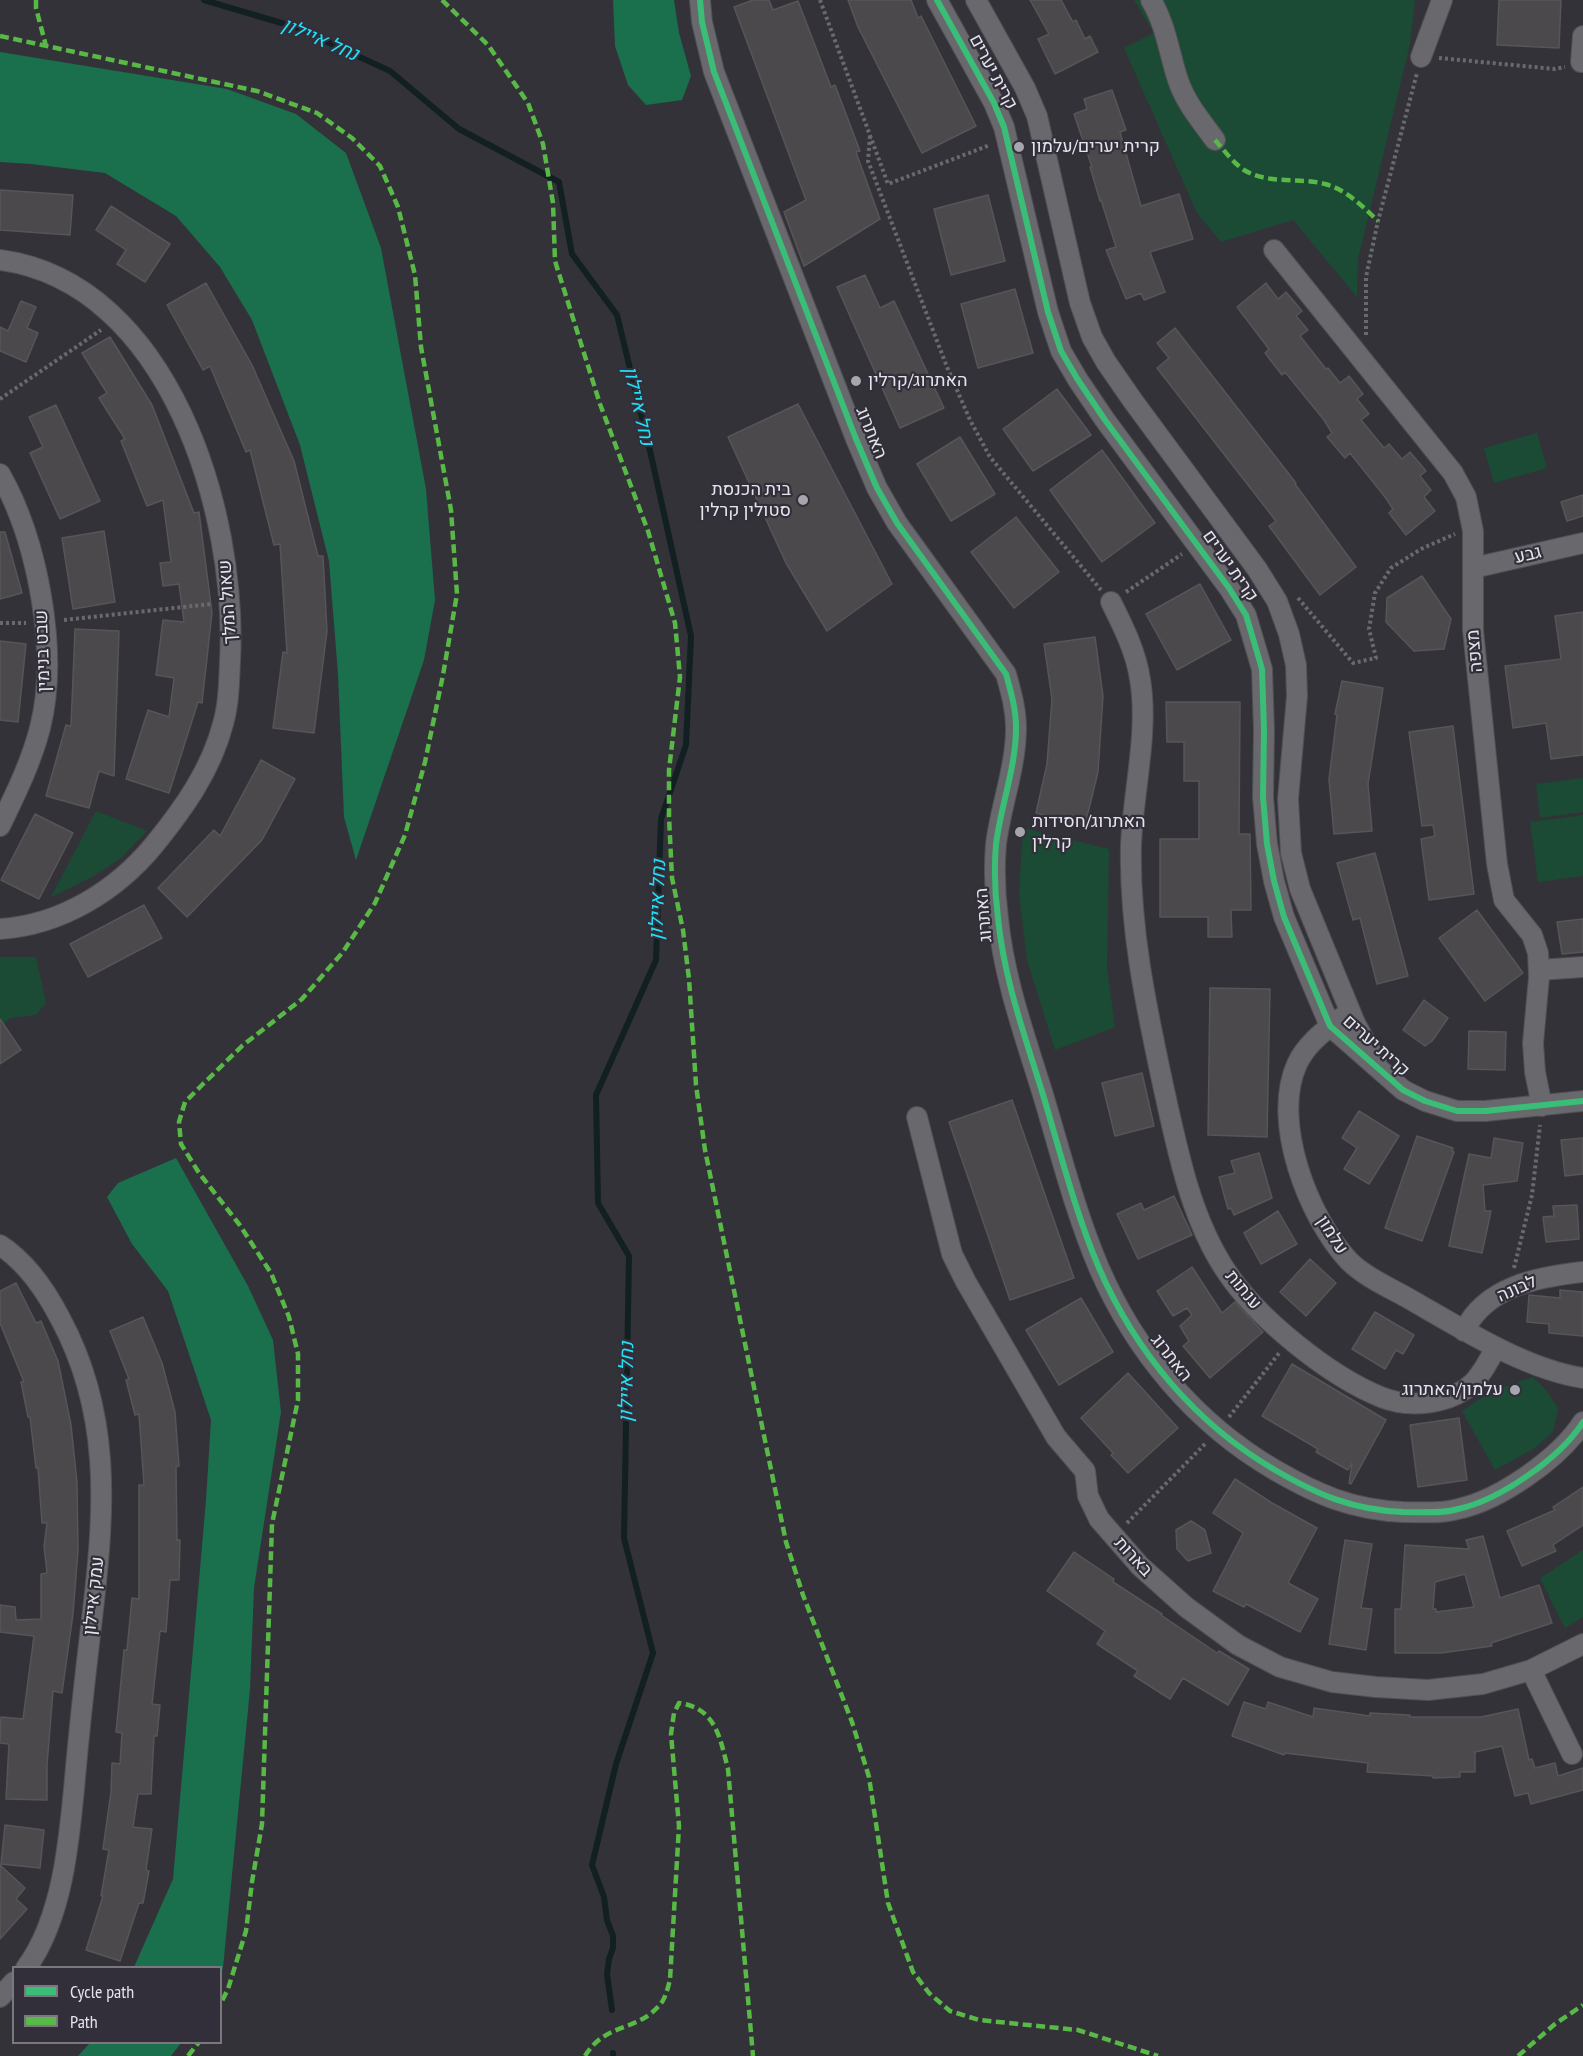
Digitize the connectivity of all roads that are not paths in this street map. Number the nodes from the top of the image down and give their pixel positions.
1 (700, 0) edge
2 (937, 0) edge
3 (976, 0) edge
4 (1151, 0) edge
5 (1442, 0) edge
6 (1583, 36) edge
7 (1421, 57) road end
8 (1582, 62) edge
9 (1215, 140) dead end
10 (1275, 250) dead end
11 (0, 260) edge
12 (0, 474) edge
13 (1583, 543) edge
14 (1473, 568) junction
15 (1111, 602) road end
16 (0, 826) edge
17 (0, 929) edge
18 (1583, 967) edge
19 (1539, 970) junction
20 (1350, 1011) junction
21 (1330, 1026) junction
22 (1384, 1073) junction
23 (1583, 1101) edge
24 (1542, 1106) junction
25 (917, 1117) dead end
26 (0, 1245) edge
27 (1583, 1272) edge
28 (1464, 1331) junction
29 (1496, 1347) junction
30 (1583, 1378) edge
31 (1583, 1422) edge
32 (1583, 1644) edge
33 (1531, 1670) junction
34 (1572, 1754) dead end
35 (27, 1966) edge
36 (12, 1984) edge
37 (0, 1997) edge

1 - 31 street, האתרוג
2 - 21 street, קרית יערים
3 - 20 street, קרית יערים
4 - 9 street
5 - 7 street
6 - 8 street
10 - 14 street, מצפה
11 - 17 street, שאול המלך
12 - 16 street, שבט בנימין
13 - 14 street, גבע
14 - 19 street, מצפה
15 - 29 street, ענתות
18 - 19 street
19 - 24 street, מצפה
20 - 21 street, עלמון
20 - 22 street, קרית יערים
21 - 22 street, קרית יערים
21 - 28 street, עלמון
22 - 24 street, קרית יערים
23 - 24 street, קרית יערים
25 - 33 street, בארות
26 - 35 street, עמק איילון
27 - 28 street, לבונה
28 - 29 street, עלמון
29 - 30 street, עלמון
32 - 33 street, בארות
33 - 34 street
36 - 37 street

